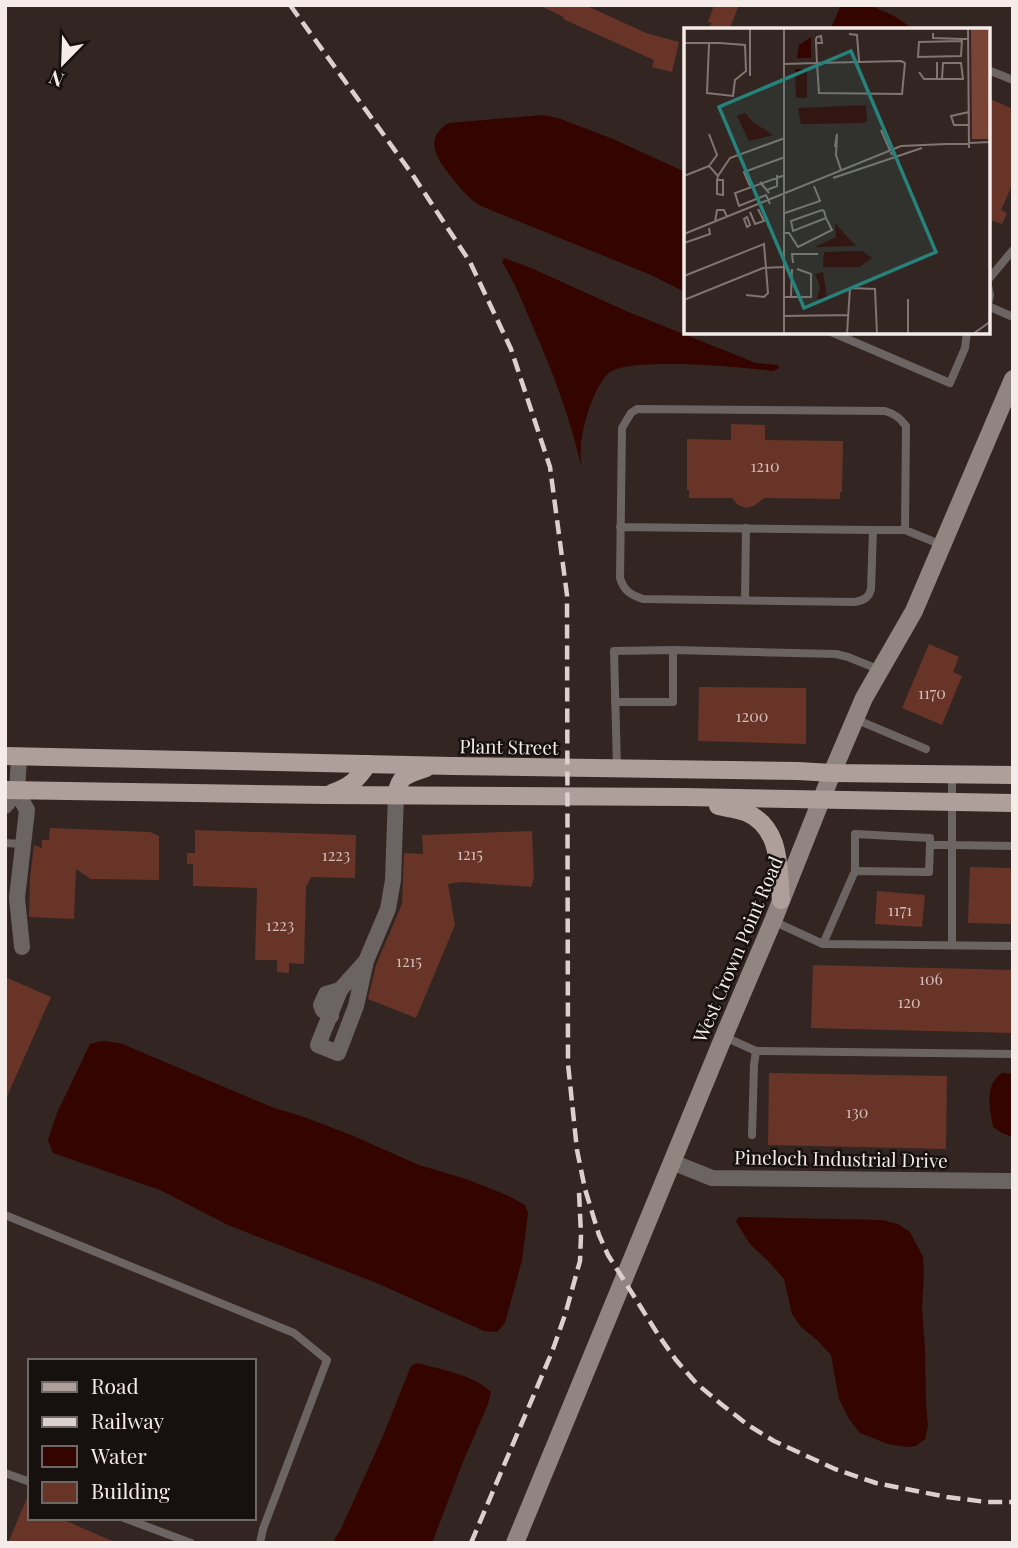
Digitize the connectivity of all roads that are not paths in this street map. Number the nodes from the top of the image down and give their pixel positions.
1 (990, 71) edge
2 (1013, 80) edge
3 (1013, 250) edge
4 (990, 278) edge
5 (990, 307) edge
6 (1013, 317) edge
7 (836, 334) edge
8 (967, 334) edge
9 (1013, 379) edge
10 (620, 527) junction
11 (746, 528) junction
12 (873, 530) junction
13 (905, 530) junction
14 (942, 545) junction
15 (745, 600) junction
16 (673, 650) junction
17 (880, 670) junction
18 (615, 702) junction
19 (855, 719) junction
20 (926, 749) dead end
21 (12, 757) edge
22 (368, 764) junction
23 (433, 765) junction
24 (617, 769) junction
25 (832, 773) junction
26 (952, 774) junction
27 (1013, 775) edge
28 (11, 791) edge
29 (326, 795) junction
30 (396, 795) junction
31 (684, 797) junction
32 (821, 800) junction
33 (952, 803) junction
34 (1013, 803) edge
35 (5, 807) edge
36 (5, 843) edge
37 (23, 844) junction
38 (930, 845) junction
39 (952, 845) junction
40 (1013, 846) edge
41 (855, 871) junction
42 (12, 884) edge
43 (781, 901) junction
44 (773, 921) junction
45 (823, 944) junction
46 (952, 944) junction
47 (1013, 946) edge
48 (22, 947) dead end
49 (366, 961) junction
50 (331, 1016) junction
51 (349, 1021) junction
52 (724, 1036) junction
53 (756, 1051) junction
54 (1013, 1054) edge
55 (752, 1135) dead end
56 (672, 1162) junction
57 (1013, 1181) edge
58 (5, 1215) edge
59 (5, 1473) edge
60 (28, 1481) edge
61 (129, 1520) edge
62 (191, 1543) edge
63 (260, 1543) edge
64 (515, 1543) edge

1 - 2 lane
3 - 4 lane
5 - 6 lane
7 - 8 lane
9 - 14 street, West Crown Point Road
10 - 11 lane
10 - 13 lane
10 - 15 lane
11 - 12 lane
11 - 15 lane
12 - 13 lane
12 - 15 lane
13 - 14 lane
14 - 17 street, West Crown Point Road
16 - 17 lane
16 - 18 lane
16 - 18 lane
17 - 19 street, West Crown Point Road
18 - 24 lane
19 - 20 lane
19 - 25 street, West Crown Point Road
21 - 22 main road, Plant Street
21 - 28 street
22 - 23 main road, Plant Street
22 - 29 main road
23 - 24 main road, Plant Street
23 - 30 main road
24 - 25 main road, Plant Street
25 - 26 main road, Plant Street
25 - 32 street, West Crown Point Road
26 - 27 main road, Plant Street
26 - 33 lane
28 - 29 main road
28 - 35 street
28 - 37 street
29 - 30 main road
30 - 31 main road
30 - 49 street
31 - 32 main road
31 - 43 main road
32 - 33 main road
32 - 43 street, West Crown Point Road
33 - 34 main road
33 - 39 lane
36 - 37 lane
37 - 42 street
38 - 39 lane
38 - 41 lane
38 - 41 lane
39 - 40 lane
39 - 46 lane
41 - 45 lane
42 - 48 street
43 - 44 street, West Crown Point Road
44 - 45 lane
44 - 52 street, West Crown Point Road
45 - 46 lane
46 - 47 lane
49 - 50 street
49 - 51 street
50 - 51 lane
50 - 51 street
52 - 53 lane
52 - 56 street, West Crown Point Road
53 - 54 lane
53 - 55 lane
56 - 57 street, Pineloch Industrial Drive
56 - 64 street, West Crown Point Road
58 - 63 lane
59 - 60 lane
61 - 62 lane

